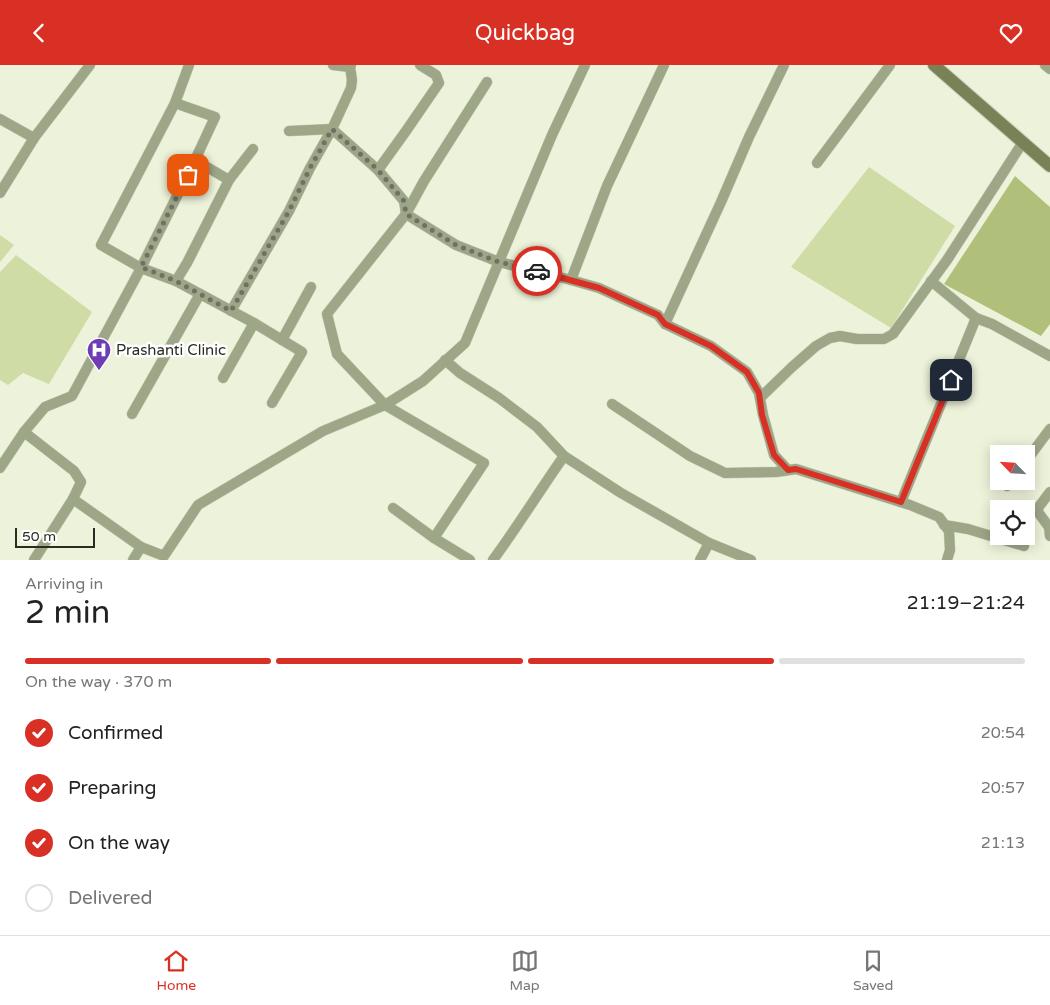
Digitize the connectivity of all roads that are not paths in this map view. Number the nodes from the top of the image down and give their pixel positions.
1 (90, 65) edge
2 (190, 65) edge
3 (333, 65) edge
4 (420, 65) edge
5 (585, 65) edge
6 (664, 65) edge
7 (784, 65) edge
8 (890, 65) edge
9 (934, 65) edge
10 (1045, 65) edge
11 (351, 66) edge
12 (1050, 69) edge
13 (486, 82) dead end
14 (176, 103) junction
15 (0, 119) edge
16 (332, 129) junction
17 (289, 131) dead end
18 (34, 138) junction
19 (1023, 142) junction
20 (253, 149) dead end
21 (195, 160) junction
22 (818, 163) dead end
23 (1050, 166) edge
24 (378, 170) junction
25 (229, 180) junction
26 (0, 193) edge
27 (406, 214) junction
28 (499, 262) junction
29 (141, 267) junction
30 (571, 279) junction
31 (176, 281) junction
32 (931, 281) junction
33 (312, 287) dead end
34 (200, 294) junction
35 (231, 311) junction
36 (976, 317) junction
37 (254, 323) junction
38 (665, 324) junction
39 (282, 340) junction
40 (1050, 356) edge
41 (445, 360) junction
42 (223, 378) dead end
43 (760, 398) junction
44 (272, 403) dead end
45 (612, 404) dead end
46 (385, 405) junction
47 (132, 414) dead end
48 (1050, 429) edge
49 (24, 432) junction
50 (1035, 449) edge
51 (564, 456) junction
52 (0, 467) edge
53 (788, 470) junction
54 (1050, 492) edge
55 (73, 499) junction
56 (901, 502) junction
57 (393, 508) dead end
58 (944, 525) junction
59 (1050, 536) edge
60 (434, 538) junction
61 (709, 543) junction
62 (1024, 546) dead end
63 (141, 547) junction
64 (34, 560) edge
65 (133, 560) edge
66 (470, 560) edge
67 (493, 560) edge
68 (700, 560) edge
69 (751, 560) edge
70 (947, 560) edge

1 - 18 street
2 - 14 street
3 - 11 street
4 - 24 street
5 - 28 street
6 - 30 street
7 - 38 street
8 - 22 street
9 - 19 main road
10 - 12 street
11 - 16 street
13 - 27 street
14 - 21 street
14 - 29 street
15 - 18 street
16 - 17 street
16 - 24 street
16 - 35 street
18 - 26 street
19 - 23 main road
19 - 32 street
20 - 25 street
21 - 25 street
21 - 29 street
24 - 27 street
25 - 31 street
27 - 28 street
27 - 46 street
28 - 30 street
28 - 41 street
29 - 31 street
29 - 49 street
30 - 38 street
31 - 34 street
32 - 36 street
32 - 43 street
33 - 39 street
34 - 35 street
34 - 47 street
35 - 37 street
36 - 40 street
36 - 56 street
37 - 39 street
37 - 42 street
38 - 43 street
39 - 44 street
41 - 46 street
41 - 51 street
43 - 53 street
45 - 53 street
46 - 60 street
46 - 63 street
48 - 50 street
49 - 52 street
49 - 55 street
51 - 61 street
51 - 67 street
53 - 56 street
54 - 59 street
55 - 63 street
55 - 64 street
56 - 58 street
57 - 60 street
58 - 62 street
58 - 70 street
60 - 66 street
61 - 68 street
61 - 69 street
63 - 65 street

